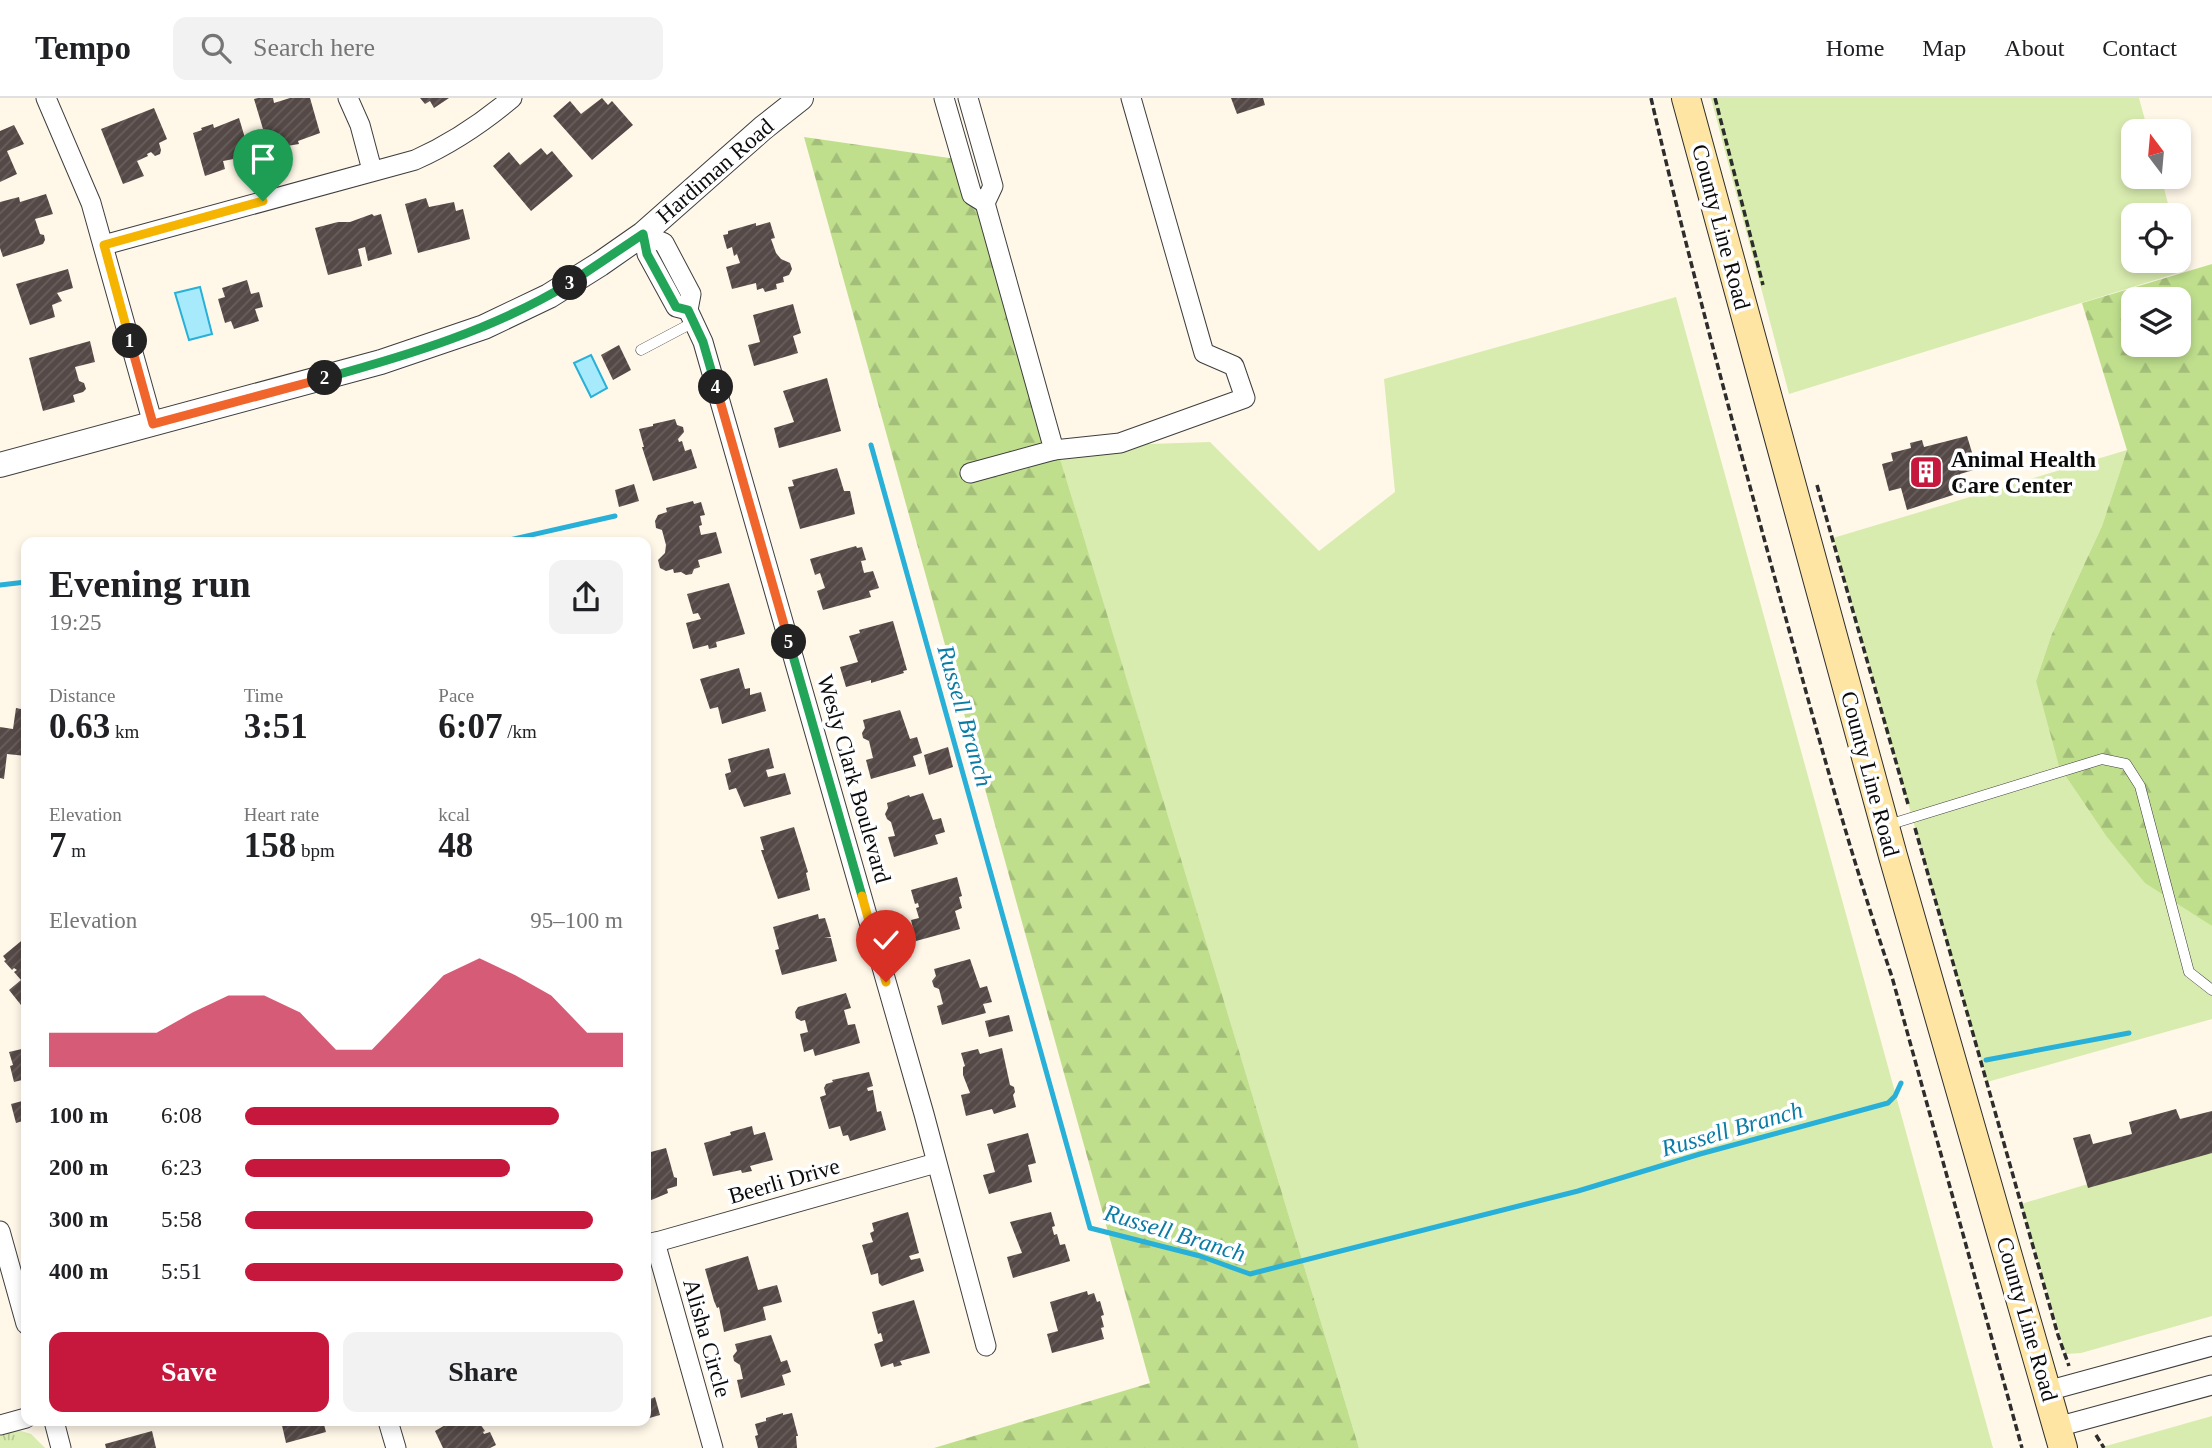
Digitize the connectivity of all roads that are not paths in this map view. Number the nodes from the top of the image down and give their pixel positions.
1 (46, 98) edge
2 (348, 98) edge
3 (512, 98) edge
4 (801, 98) edge
5 (944, 98) edge
6 (968, 98) edge
7 (1131, 98) edge
8 (1686, 98) edge
9 (372, 170) junction
10 (985, 203) junction
11 (643, 234) junction
12 (104, 245) junction
13 (691, 316) junction
14 (641, 350) dead end
15 (153, 424) junction
16 (1054, 450) junction
17 (0, 465) edge
18 (970, 473) dead end
19 (1885, 826) junction
20 (2212, 990) edge
21 (936, 1163) junction
22 (0, 1231) edge
23 (651, 1243) edge
24 (651, 1246) edge
25 (21, 1306) edge
26 (986, 1346) dead end
27 (2212, 1346) edge
28 (2212, 1385) edge
29 (2047, 1391) junction
30 (21, 1419) edge
31 (0, 1425) edge
32 (55, 1426) edge
33 (390, 1426) edge
34 (2060, 1438) edge
35 (61, 1448) edge
36 (397, 1448) edge
37 (713, 1448) edge

1 - 12 street
2 - 9 street
3 - 9 street
4 - 11 street, Hardiman Road
5 - 10 street
6 - 10 street
7 - 16 street
8 - 19 main road, County Line Road
9 - 12 street
10 - 16 street
11 - 13 street, Wesly Clark Boulevard
11 - 15 street, Hardiman Road
12 - 15 street
13 - 14 lane
13 - 21 street, Wesly Clark Boulevard
15 - 17 street, Hardiman Road
16 - 18 street
19 - 20 lane
19 - 29 main road, County Line Road
21 - 23 street, Beerli Drive
21 - 26 street, Wesly Clark Boulevard
22 - 25 street
24 - 37 street, Alisha Circle
27 - 29 street
28 - 34 street
29 - 34 main road, County Line Road
30 - 31 street
32 - 35 street
33 - 36 street

